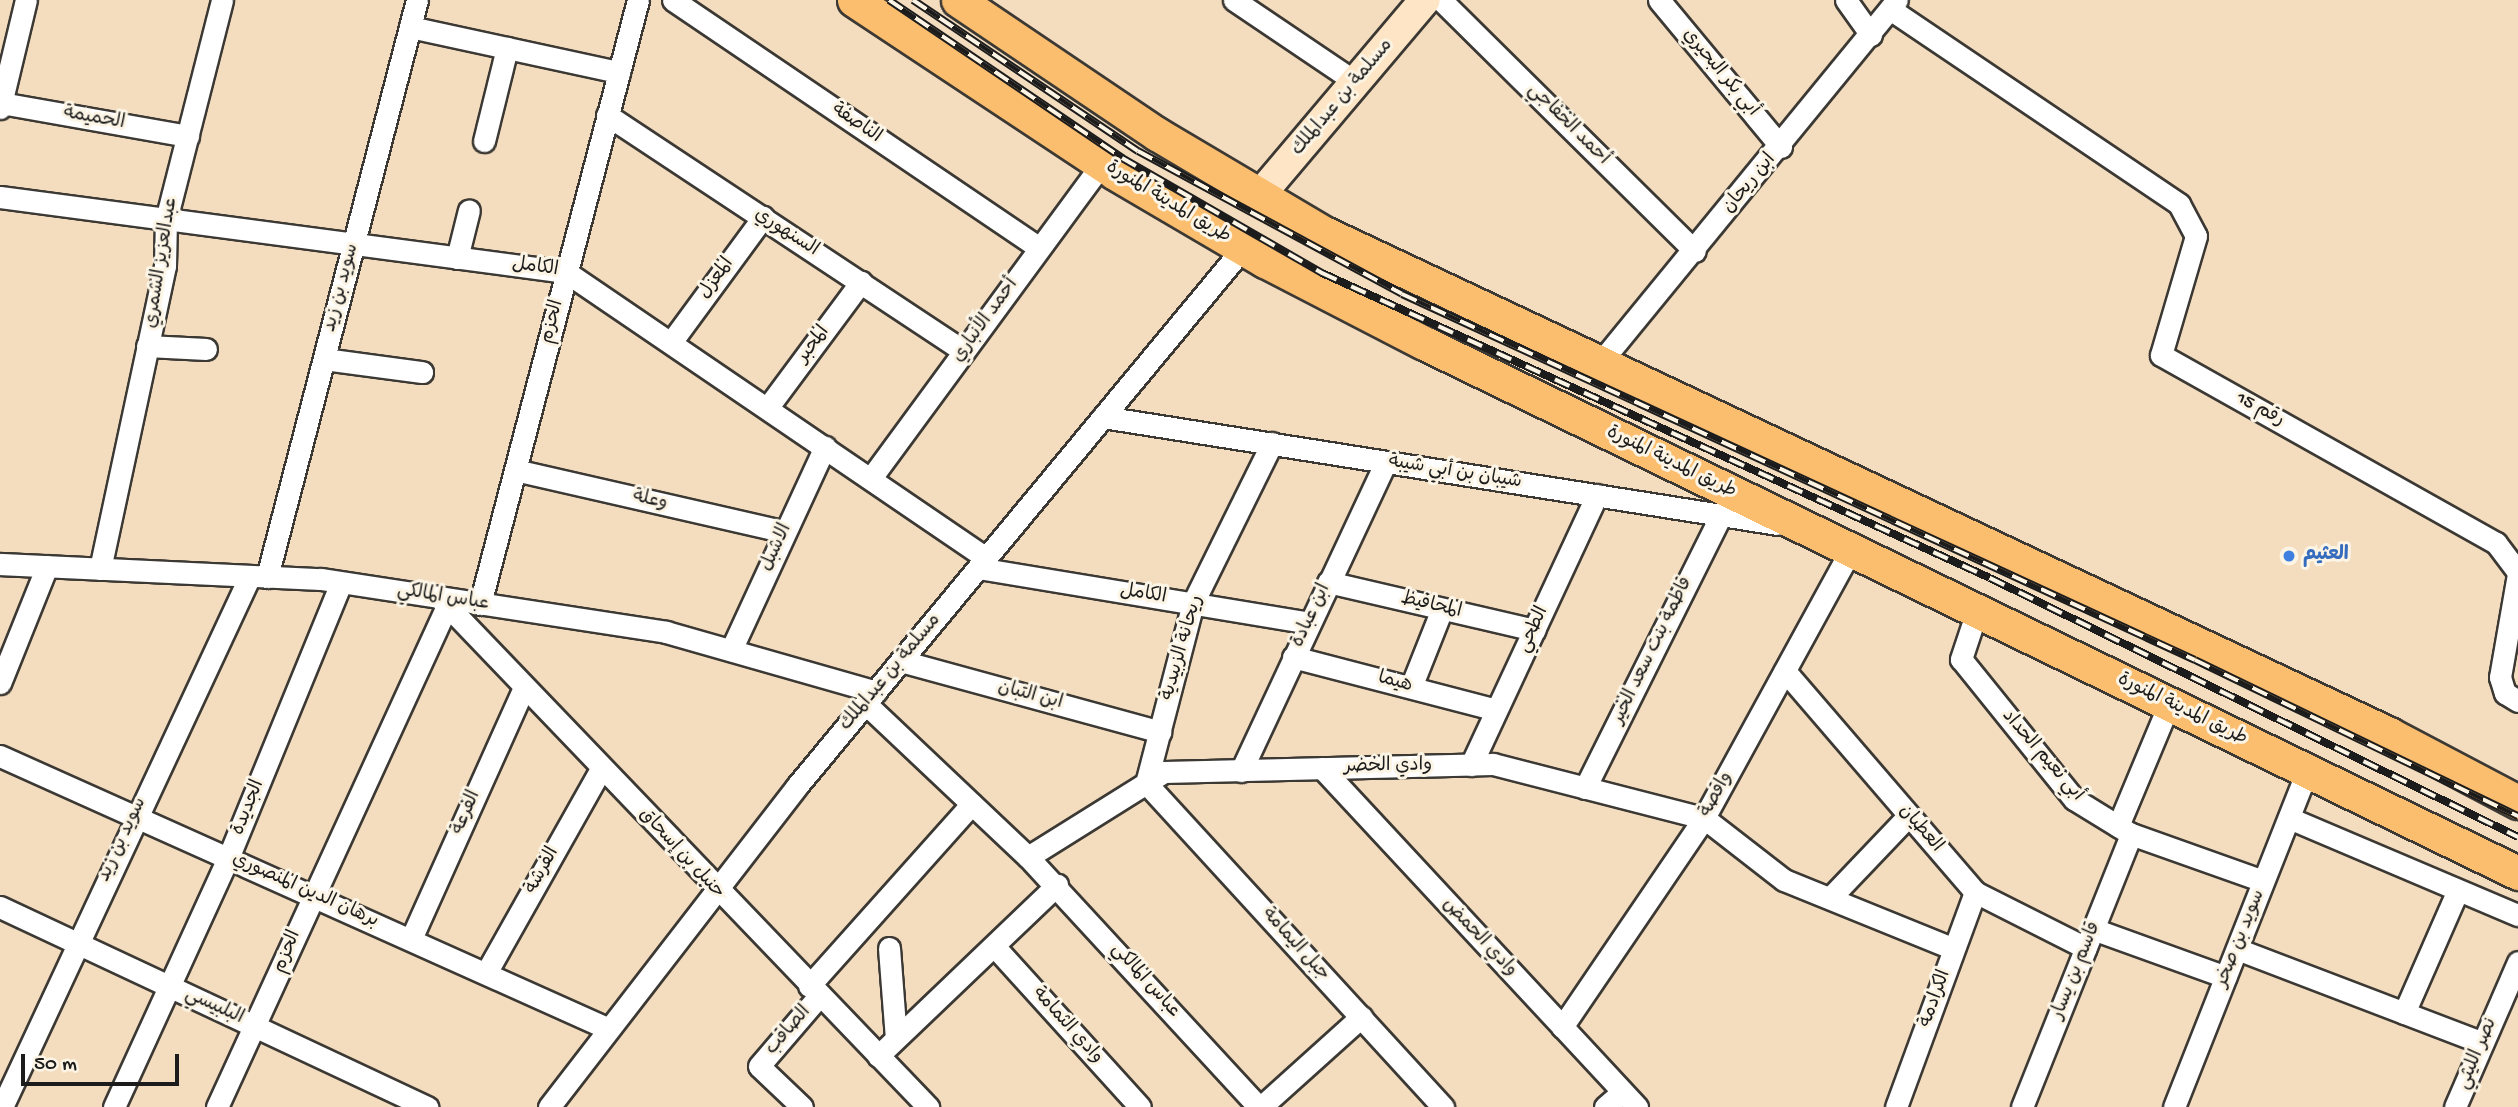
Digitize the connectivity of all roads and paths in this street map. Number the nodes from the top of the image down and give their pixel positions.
1 (26, 0) edge
2 (222, 0) edge
3 (417, 0) edge
4 (638, 0) edge
5 (673, 0) edge
6 (854, 0) edge
7 (958, 0) edge
8 (1234, 0) edge
9 (1424, 0) edge
10 (1441, 0) edge
11 (1659, 0) edge
12 (1846, 0) edge
13 (1893, 5) edge
14 (410, 27) junction
15 (1871, 35) junction
16 (7, 48) edge
17 (507, 48) junction
18 (619, 72) junction
19 (1357, 83) junction
20 (1, 105) edge
21 (607, 115) junction
22 (187, 136) junction
23 (484, 141) dead end
24 (1781, 147) junction
25 (1102, 164) junction
26 (1260, 195) junction
27 (0, 197) edge
28 (469, 210) dead end
29 (762, 217) junction
30 (166, 220) junction
31 (354, 245) junction
32 (1040, 248) junction
33 (1243, 248) junction
34 (1695, 251) junction
35 (457, 258) junction
36 (566, 272) junction
37 (861, 282) junction
38 (672, 341) junction
39 (147, 346) junction
40 (206, 349) dead end
41 (964, 351) junction
42 (324, 359) junction
43 (1600, 365) junction
44 (422, 372) dead end
45 (768, 408) junction
46 (1103, 417) junction
47 (1272, 443) junction
48 (825, 447) junction
49 (1386, 462) junction
50 (515, 470) junction
51 (871, 478) junction
52 (1597, 495) junction
53 (1721, 515) junction
54 (1808, 529) junction
55 (785, 532) junction
56 (1851, 550) junction
57 (982, 563) junction
58 (0, 564) edge
59 (47, 566) junction
60 (100, 569) junction
61 (2518, 573) edge
62 (258, 576) junction
63 (1328, 582) junction
64 (341, 583) junction
65 (443, 602) junction
66 (480, 604) junction
67 (1193, 604) junction
68 (1442, 609) junction
69 (1977, 611) junction
70 (1309, 623) junction
71 (1534, 630) junction
72 (731, 650) junction
73 (1293, 657) junction
74 (901, 661) junction
75 (1785, 671) junction
76 (0, 683) edge
77 (524, 687) junction
78 (1410, 687) junction
79 (871, 698) junction
80 (2518, 701) edge
81 (2169, 704) junction
82 (1496, 710) junction
83 (1160, 732) junction
84 (0, 756) edge
85 (1471, 765) junction
86 (1322, 768) junction
87 (601, 769) junction
88 (1241, 771) junction
89 (2307, 771) junction
90 (1146, 783) junction
91 (1586, 788) junction
92 (2518, 802) edge
93 (972, 804) junction
94 (135, 815) junction
95 (1908, 816) junction
96 (1704, 818) junction
97 (2288, 818) junction
98 (2124, 830) junction
99 (229, 856) junction
100 (1028, 857) junction
101 (2518, 873) edge
102 (2263, 881) junction
103 (1057, 885) junction
104 (2458, 890) junction
105 (716, 891) junction
106 (1975, 892) junction
107 (312, 895) junction
108 (1830, 898) junction
109 (0, 907) edge
110 (2518, 915) edge
111 (411, 939) junction
112 (2089, 939) junction
113 (76, 942) junction
114 (994, 946) junction
115 (890, 948) dead end
116 (1954, 949) junction
117 (2237, 949) junction
118 (2518, 962) edge
119 (485, 973) junction
120 (2226, 976) junction
121 (171, 987) junction
122 (814, 991) junction
123 (2404, 1013) junction
124 (1361, 1017) junction
125 (256, 1027) junction
126 (1562, 1027) junction
127 (609, 1029) junction
128 (896, 1038) junction
129 (2483, 1043) junction
130 (877, 1056) junction
131 (1629, 1099) edge
132 (2180, 1105) edge
133 (551, 1106) edge
134 (2, 1107) edge
135 (114, 1107) edge
136 (217, 1107) edge
137 (427, 1107) edge
138 (802, 1107) edge
139 (928, 1107) edge
140 (1140, 1107) edge
141 (1260, 1107) edge
142 (1443, 1107) edge
143 (1605, 1107) edge
144 (1896, 1107) edge
145 (2022, 1107) edge
146 (2455, 1107) edge

1 - 16 street
2 - 22 street, عبدالعزيز الشمري
3 - 14 street, سويد بن زيد
4 - 18 street, الحزم
5 - 32 street, الناصفة
6 - 25 main road, طريق المدينة المنورة
7 - 26 main road
8 - 19 street
9 - 19 main road, مسلمة بن عبدالملك
10 - 34 street, أحمد الخفاجي
11 - 24 street, أبي بكر البحيري
12 - 15 street
13 - 15 street, ابن ريحان
13 - 61 street, رقم 15
14 - 17 street
14 - 31 street, سويد بن زيد
15 - 24 street, ابن ريحان
16 - 20 street
17 - 18 street
17 - 23 street
18 - 21 street, الحزم
19 - 26 main road, مسلمة بن عبدالملك
20 - 22 street, الحميمة
21 - 29 street, السنهوري
21 - 36 street, الحزم
22 - 30 street, عبدالعزيز الشمري
24 - 34 street, ابن ريحان
25 - 32 street, أحمد الأنباري
25 - 33 main road, طريق المدينة المنورة
26 - 43 main road
27 - 30 street, الكامل
28 - 35 street
29 - 37 street, السنهوري
29 - 38 street, المعزل
30 - 31 street, الكامل
30 - 39 street, عبدالعزيز الشمري
31 - 35 street, الكامل
31 - 42 street, سويد بن زيد
32 - 41 street, أحمد الأنباري
33 - 46 street, مسلمة بن عبدالملك
33 - 54 main road, طريق المدينة المنورة
34 - 43 street, ابن ريحان
35 - 36 street, الكامل
36 - 38 street, الكامل
36 - 50 street, الحزم
37 - 41 street, السنهوري
37 - 45 street, المحبر
38 - 45 street, الكامل
39 - 40 street
39 - 60 street, عبدالعزيز الشمري
41 - 51 street, أحمد الأنباري
42 - 44 street
42 - 62 street, سويد بن زيد
43 - 92 main road
45 - 48 street, الكامل
46 - 47 street, شيبان بن أبي شيبة
46 - 57 street, مسلمة بن عبدالملك
47 - 49 street, شيبان بن أبي شيبة
47 - 67 street, ريحانة الزبيدية
48 - 51 street, الكامل
48 - 55 street, الاشبل
49 - 52 street, شيبان بن أبي شيبة
49 - 63 street, ابن عبادة
50 - 55 street, وعلة
50 - 66 street, الحزم
51 - 57 street, الكامل
52 - 53 street, شيبان بن أبي شيبة
52 - 71 street, الطحي
53 - 54 street, شيبان بن أبي شيبة
53 - 91 street, فاطمة بنت سعد الخير
54 - 56 main road, طريق المدينة المنورة
55 - 72 street, الاشبل
56 - 69 main road, طريق المدينة المنورة
56 - 75 street, واقصة
57 - 67 street, الكامل
57 - 74 street, مسلمة بن عبدالملك
58 - 59 street, عباس المالكي
59 - 60 street, عباس المالكي
59 - 76 street
60 - 62 street, عباس المالكي
61 - 80 street, رقم 15
62 - 64 street, عباس المالكي
62 - 94 street, سويد بن زيد
63 - 68 street, المحافيظ
63 - 70 street, ابن عبادة
64 - 65 street, عباس المالكي
64 - 99 street, الجديدة
65 - 66 street, عباس المالكي
65 - 77 street, حنبل بن إسحاق
65 - 107 street, الحزم
66 - 72 street, عباس المالكي
67 - 70 street, الكامل
67 - 83 street, ريحانة الزبيدية
68 - 71 street, المحافيظ
68 - 78 street
69 - 81 main road, طريق المدينة المنورة
69 - 98 street, أبي نعيم الحداد
70 - 73 street, ابن عبادة
71 - 82 street, الطحي
72 - 79 street, عباس المالكي
73 - 78 street, هيما
73 - 88 street, ابن عبادة
74 - 79 street, مسلمة بن عبدالملك
74 - 83 street, ابن التبان
75 - 95 street, العطيان
75 - 96 street, واقصة
77 - 87 street, حنبل بن إسحاق
77 - 111 street, الفرعة
78 - 82 street, هيما
79 - 93 street
79 - 105 street, مسلمة بن عبدالملك
81 - 89 main road, طريق المدينة المنورة
81 - 98 street, قاسم بن يسار
82 - 85 street, الطحي
83 - 90 street, ريحانة الزبيدية
84 - 94 street, برهان الدين المنصوري
85 - 86 street, وادي الخضر
85 - 91 street, وادي الخضر
86 - 88 street, وادي الخضر
86 - 126 street, وادي الحمض
87 - 105 street, حنبل بن إسحاق
87 - 119 street, الفرشة
88 - 90 street, وادي الخضر
89 - 97 street, سويد بن صخر
89 - 101 main road, طريق المدينة المنورة
90 - 100 street, وادي الخضر
90 - 124 street, جبل اليمامة
91 - 96 street, وادي الخضر
93 - 100 street
93 - 122 street, الصاقب
94 - 99 street, برهان الدين المنصوري
94 - 113 street, سويد بن زيد
95 - 106 street, العطيان
95 - 108 street
96 - 108 street, وادي الخضر
96 - 126 street, واقصة
97 - 102 street, سويد بن صخر
97 - 104 street
98 - 102 street, أبي نعيم الحداد
98 - 112 street, قاسم بن يسار
99 - 107 street, برهان الدين المنصوري
99 - 121 street, الجديدة
100 - 103 street, عباس المالكي
102 - 117 street, سويد بن صخر
103 - 114 street
103 - 141 street, عباس المالكي
104 - 110 street
104 - 123 street
105 - 122 street, حنبل بن إسحاق
105 - 127 street, مسلمة بن عبدالملك
106 - 112 street, العطيان
106 - 116 street, الكرادمة
107 - 111 street, برهان الدين المنصوري
107 - 125 street, الحزم
108 - 116 street, وادي الخضر
109 - 113 street, البلبيسي
111 - 119 street, برهان الدين المنصوري
112 - 120 street, العطيان
112 - 145 street, قاسم بن يسار
113 - 121 street, البلبيسي
113 - 134 street, سويد بن زيد
114 - 128 street
114 - 140 street, وادي الثمامة
115 - 128 street
116 - 144 street, الكرادمة
117 - 120 street, سويد بن صخر
117 - 123 street
118 - 129 street, نصر الليثي
119 - 127 street, برهان الدين المنصوري
120 - 132 street, سويد بن صخر
121 - 125 street, البلبيسي
121 - 135 street, الجديدة
122 - 130 street, حنبل بن إسحاق
122 - 138 street, الصاقب
123 - 129 street
124 - 141 street
124 - 142 street, جبل اليمامة
125 - 136 street, الحزم
125 - 137 street, البلبيسي
126 - 131 street, وادي الحمض
127 - 133 street, مسلمة بن عبدالملك
128 - 130 street
129 - 146 street, نصر الليثي
130 - 139 street, حنبل بن إسحاق
131 - 143 street

